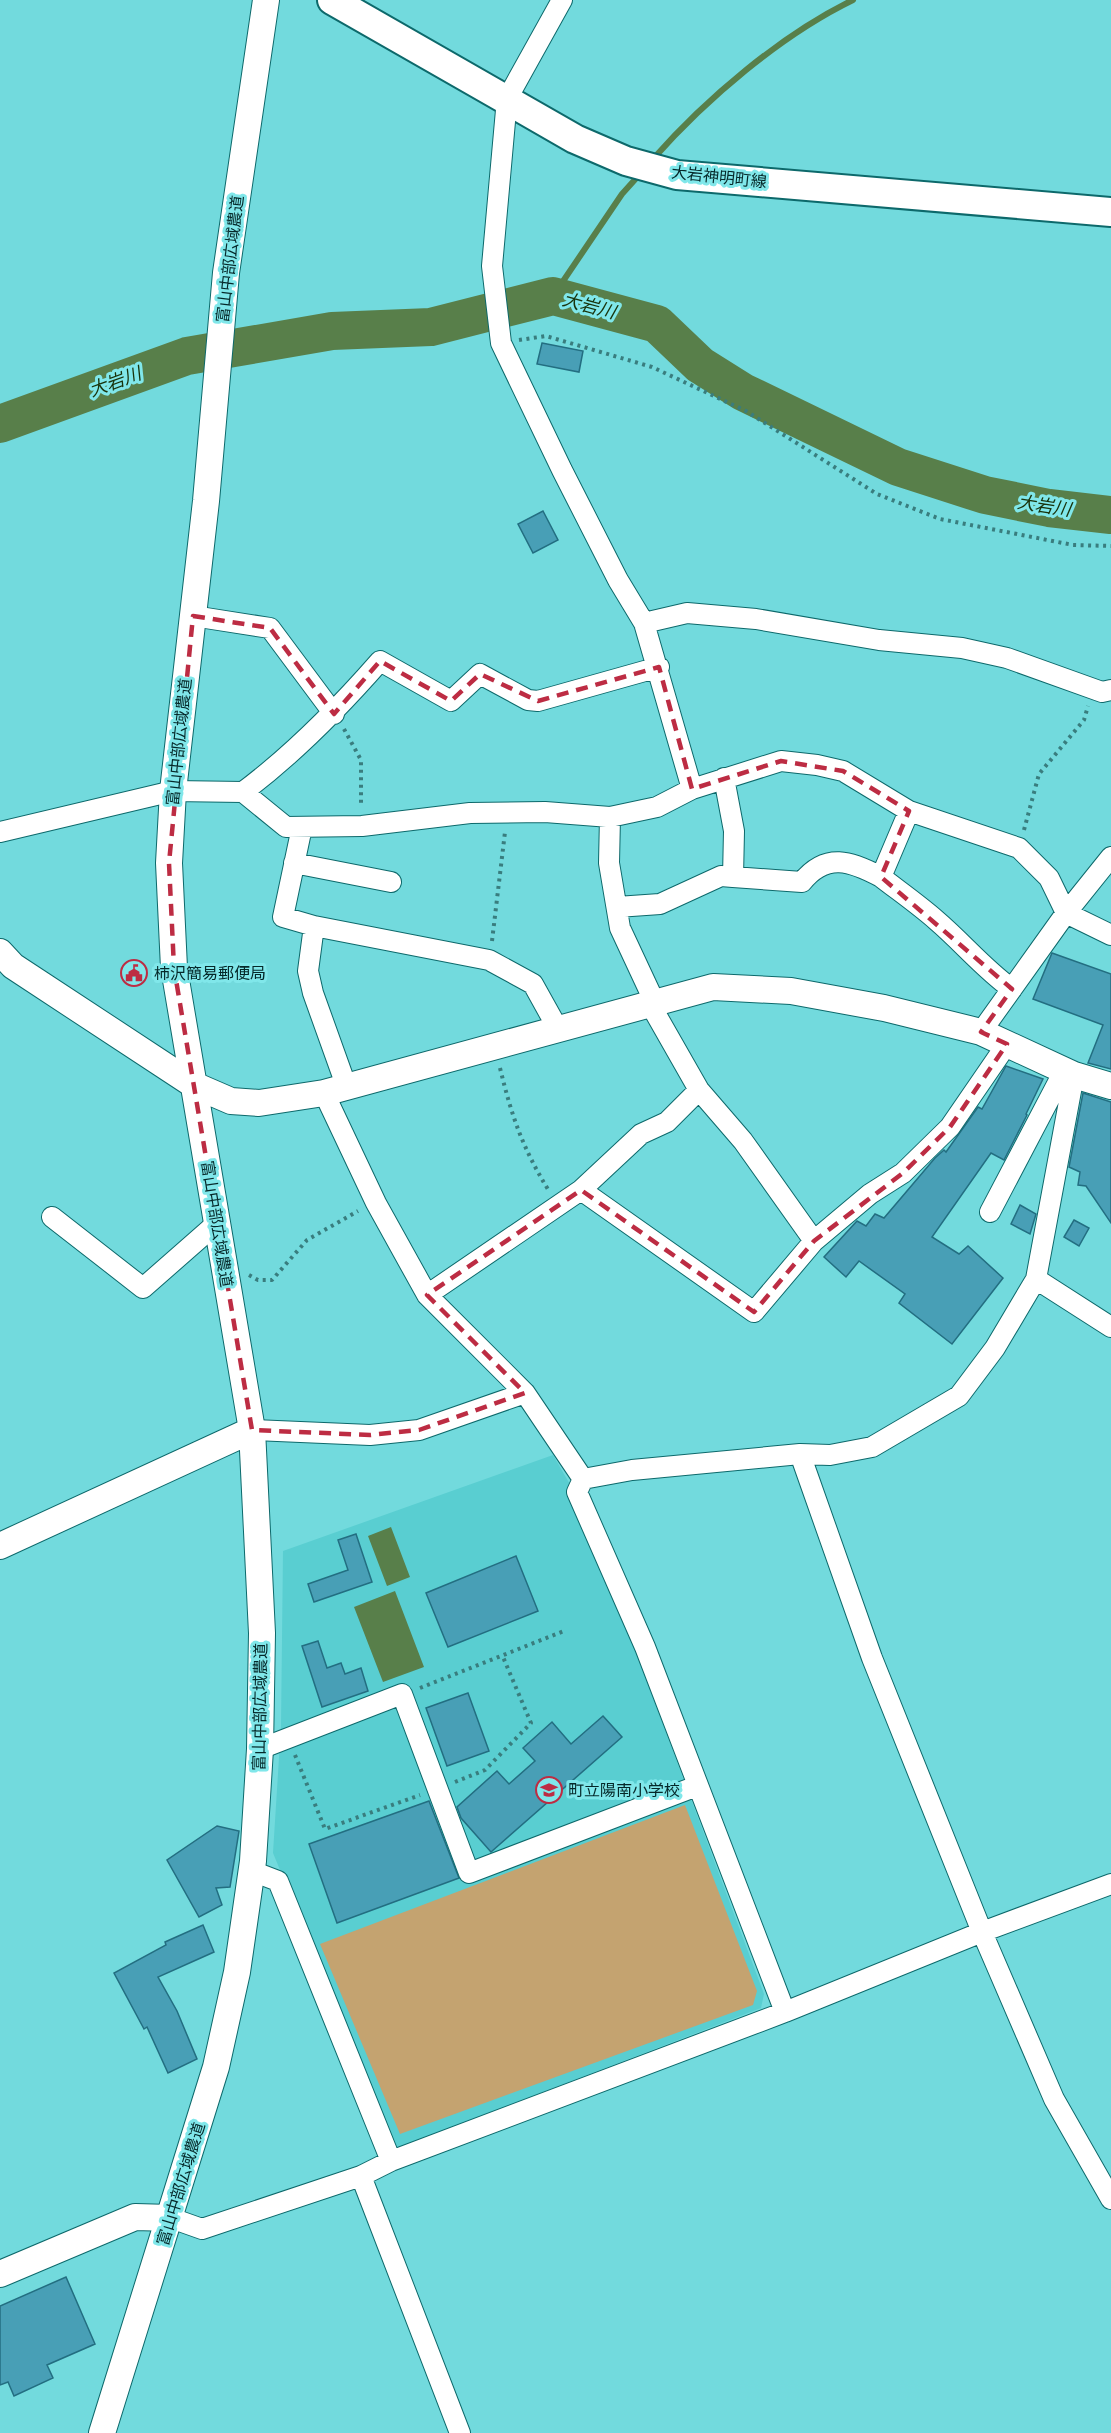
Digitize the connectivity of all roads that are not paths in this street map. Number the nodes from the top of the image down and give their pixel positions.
1 (266, 0) edge
2 (332, 0) edge
3 (562, 0) edge
4 (507, 99) junction
5 (1111, 212) edge
6 (193, 616) junction
7 (644, 622) junction
8 (659, 667) junction
9 (1101, 689) edge
10 (334, 714) junction
11 (724, 778) junction
12 (692, 789) junction
13 (173, 791) junction
14 (243, 792) junction
15 (909, 812) junction
16 (610, 817) junction
17 (302, 826) junction
18 (0, 832) edge
19 (1111, 857) edge
20 (294, 863) junction
21 (733, 877) junction
22 (881, 877) junction
23 (391, 882) dead end
24 (617, 907) junction
25 (1066, 913) junction
26 (314, 926) junction
27 (1111, 935) edge
28 (0, 952) edge
29 (1012, 988) junction
30 (652, 1003) junction
31 (558, 1029) junction
32 (981, 1032) junction
33 (1007, 1044) junction
34 (1069, 1073) junction
35 (194, 1085) junction
36 (1111, 1086) edge
37 (699, 1090) junction
38 (336, 1091) junction
39 (581, 1190) junction
40 (990, 1212) dead end
41 (52, 1217) dead end
42 (217, 1223) junction
43 (814, 1240) junction
44 (1036, 1279) junction
45 (427, 1295) junction
46 (1111, 1327) edge
47 (525, 1393) junction
48 (252, 1430) junction
49 (800, 1454) junction
50 (583, 1479) junction
51 (0, 1546) edge
52 (260, 1749) junction
53 (697, 1786) junction
54 (252, 1871) junction
55 (1111, 1884) edge
56 (982, 1932) junction
57 (785, 2012) junction
58 (392, 2161) junction
59 (361, 2175) junction
60 (1111, 2199) edge
61 (171, 2218) junction
62 (0, 2274) edge
63 (102, 2433) edge
64 (460, 2433) edge

1 - 6 street, 富山中部広域農道
2 - 4 main road, 大岩神明町線
3 - 4 street
4 - 5 main road, 大岩神明町線
4 - 7 street
6 - 10 street
6 - 13 street, 富山中部広域農道
7 - 8 street
7 - 9 street
8 - 10 street
8 - 12 street
10 - 14 street
11 - 12 street
11 - 15 street
11 - 21 street
12 - 16 street
13 - 14 street
13 - 18 street
13 - 35 street, 富山中部広域農道
14 - 17 street
15 - 22 street
15 - 25 street
16 - 17 street
16 - 24 street
17 - 20 street
19 - 25 street
20 - 23 street
20 - 26 street
21 - 22 street
21 - 24 street
22 - 29 street
24 - 30 street
25 - 27 street
25 - 29 street
26 - 31 street
26 - 38 street
28 - 35 street
29 - 32 street
30 - 31 street
30 - 32 street
30 - 37 street
31 - 38 street
32 - 33 street
33 - 34 street
33 - 43 street
34 - 36 street
34 - 40 street
34 - 44 street
35 - 38 street
35 - 42 street, 富山中部広域農道
37 - 39 street
37 - 43 street
38 - 45 street
39 - 43 street
39 - 45 street
41 - 42 street
42 - 48 street, 富山中部広域農道
44 - 46 street
44 - 49 street
45 - 47 street
47 - 48 street
47 - 50 street
48 - 51 street
48 - 52 street, 富山中部広域農道
49 - 50 street
49 - 56 street
50 - 53 street
52 - 53 street
52 - 54 street, 富山中部広域農道
53 - 57 street
54 - 58 street
54 - 61 street, 富山中部広域農道
55 - 56 street
56 - 57 street
56 - 60 street
57 - 58 street
58 - 59 street
59 - 61 street
59 - 64 street
61 - 62 street
61 - 63 street, 富山中部広域農道

